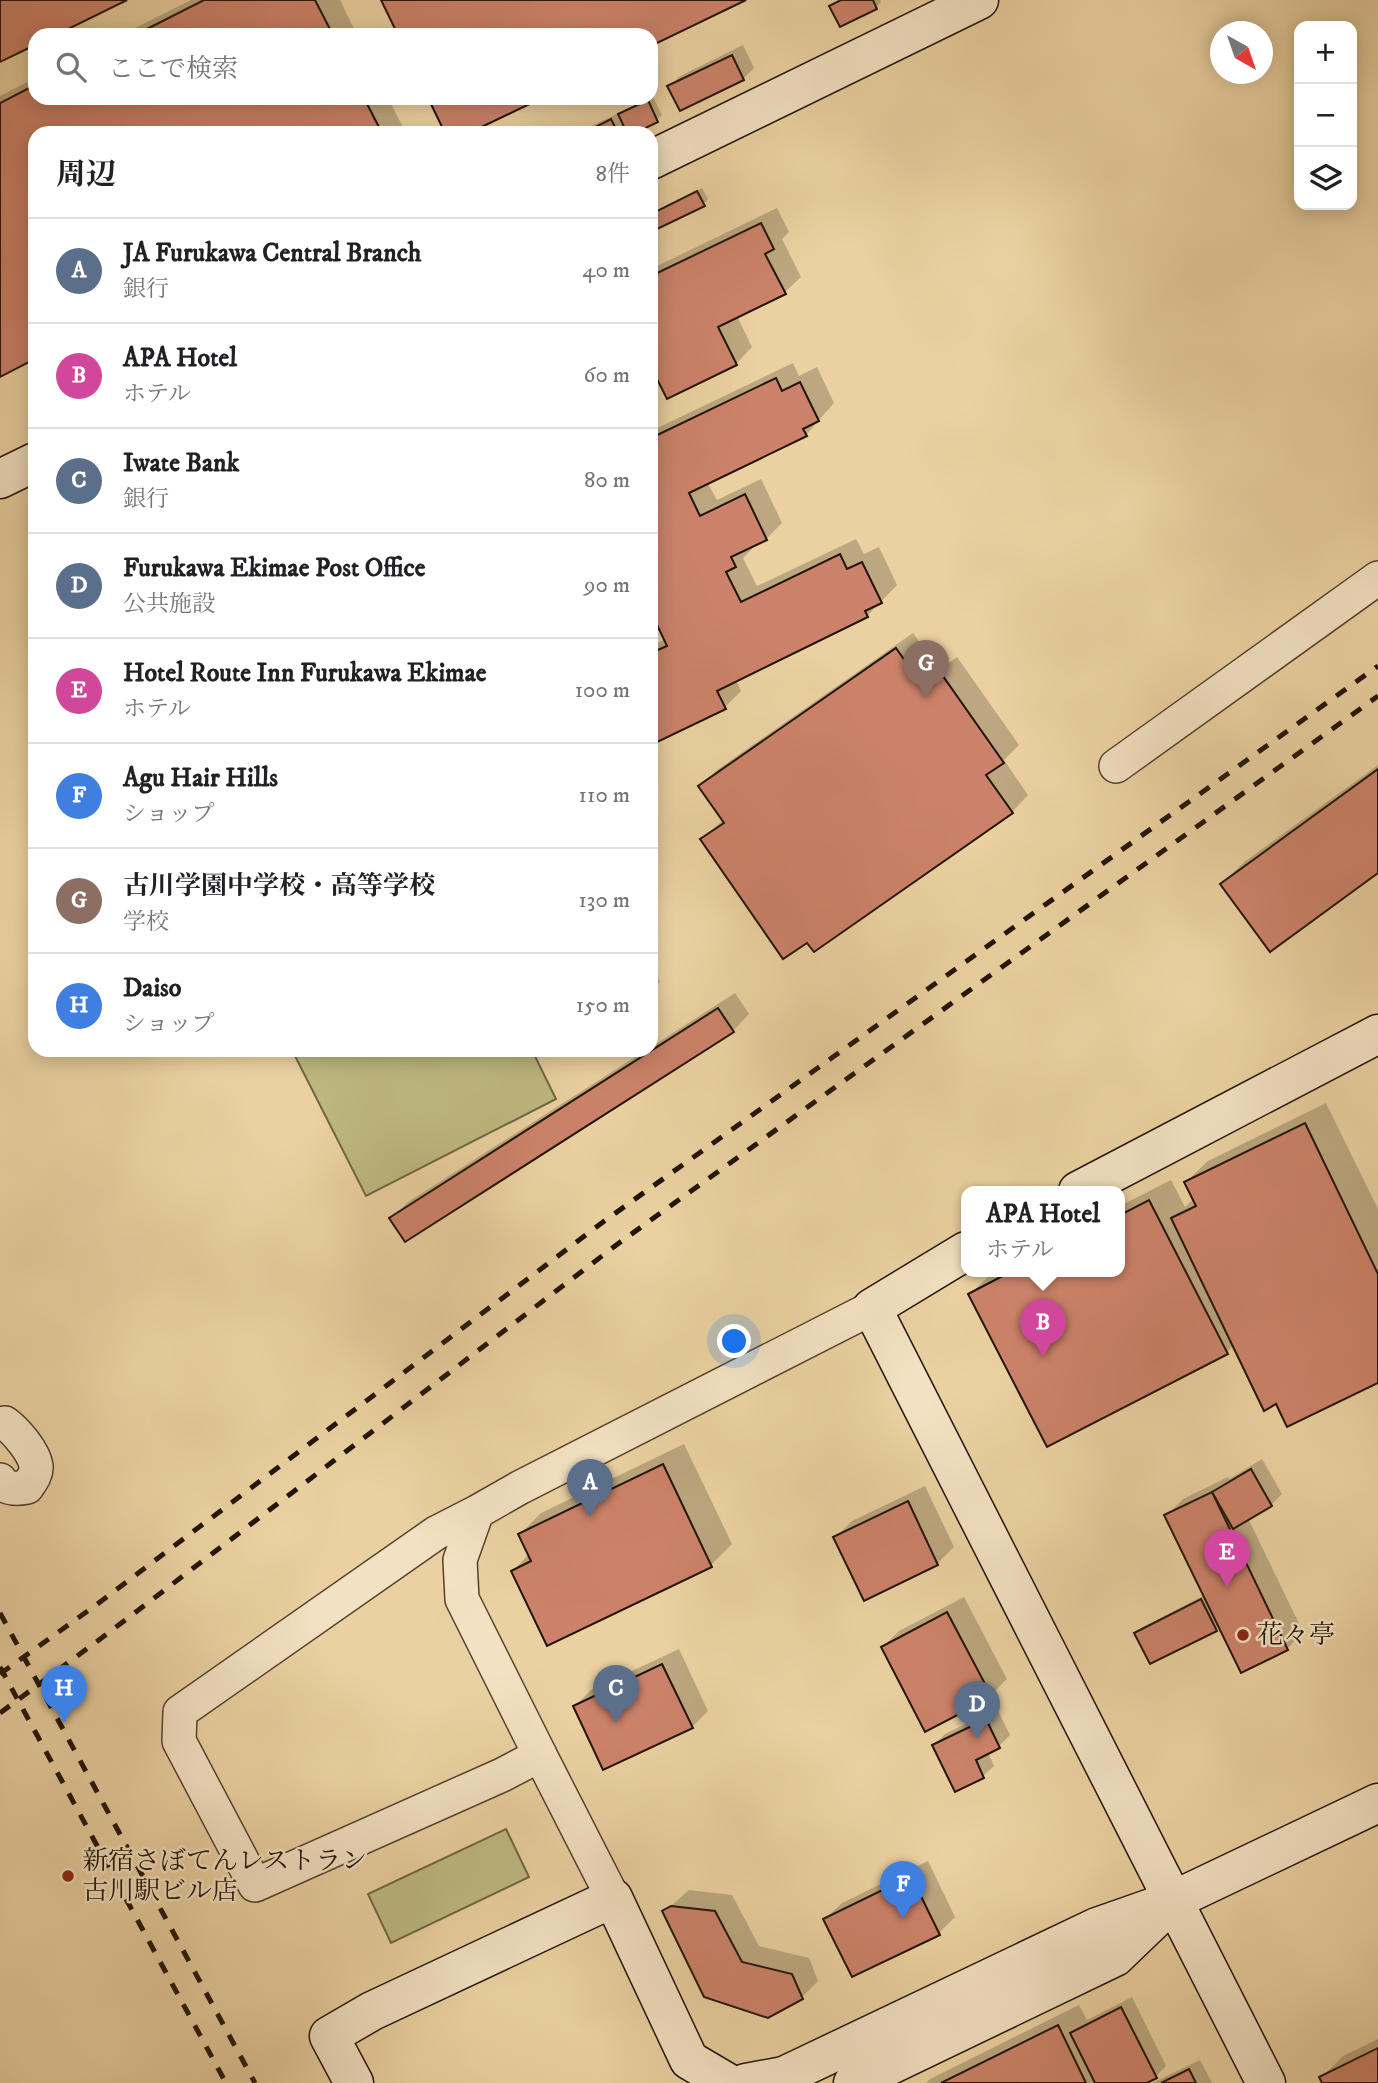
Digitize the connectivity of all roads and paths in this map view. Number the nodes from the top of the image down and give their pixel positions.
1 (979, 0) edge
2 (658, 157) edge
3 (28, 465) edge
4 (0, 479) edge
5 (1378, 578) edge
6 (1116, 766) dead end
7 (1378, 1034) edge
8 (1088, 1186) edge
9 (961, 1254) edge
10 (872, 1308) junction
11 (0, 1424) edge
12 (0, 1480) edge
13 (477, 1512) junction
14 (540, 1755) junction
15 (1378, 1802) edge
16 (614, 1898) junction
17 (1174, 1900) junction
18 (354, 2083) edge
19 (728, 2083) edge
20 (746, 2083) edge
21 (853, 2083) edge
22 (1266, 2083) edge

1 - 2 street
3 - 4 street
5 - 6 street
7 - 8 street
9 - 10 street
10 - 13 street
10 - 17 street
11 - 12 street
13 - 14 street
13 - 14 street
14 - 16 street
15 - 17 street
16 - 18 street
16 - 19 street
17 - 20 street
17 - 21 street
17 - 22 street

